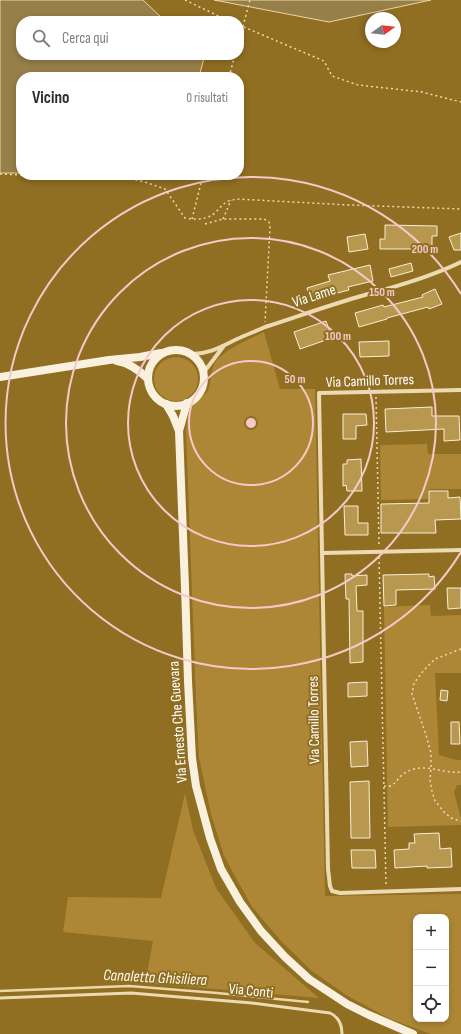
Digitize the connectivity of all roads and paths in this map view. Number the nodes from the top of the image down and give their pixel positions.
1 (185, 0) edge
2 (250, 0) edge
3 (219, 16) edge
4 (244, 22) edge
5 (244, 27) edge
6 (234, 60) edge
7 (230, 72) edge
8 (461, 102) edge
9 (0, 174) edge
10 (16, 176) edge
11 (136, 180) edge
12 (202, 180) edge
13 (231, 200) junction
14 (461, 209) edge
15 (192, 219) junction
16 (223, 219) junction
17 (205, 224) dead end
18 (461, 262) edge
19 (264, 328) junction
20 (223, 346) junction
21 (164, 352) junction
22 (192, 354) junction
23 (108, 360) junction
24 (204, 372) junction
25 (0, 377) edge
26 (148, 379) junction
27 (461, 390) edge
28 (376, 392) junction
29 (166, 404) junction
30 (187, 404) junction
31 (179, 431) junction
32 (461, 550) edge
33 (379, 552) junction
34 (323, 553) junction
35 (461, 649) edge
36 (431, 768) junction
37 (461, 772) edge
38 (384, 786) junction
39 (461, 822) edge
40 (461, 889) edge
41 (386, 891) junction
42 (0, 998) edge
43 (342, 1034) edge
44 (413, 1034) edge

1 - 3 path
2 - 4 path, bridge
5 - 8 path
6 - 7 path
9 - 10 path
11 - 15 path
12 - 15 path
13 - 14 path
13 - 15 path
13 - 16 path
16 - 17 path
16 - 19 path
18 - 19 street, Via Lame
19 - 20 street, Via Lame
20 - 22 street, Via Lame
20 - 24 street, Via Lame
21 - 22 street
21 - 23 street
21 - 26 street
22 - 24 street
23 - 25 street
23 - 26 street
24 - 30 street
26 - 29 street
27 - 28 street, Via Camillo Torres
28 - 33 path
28 - 34 street, Via Camillo Torres
29 - 30 street
29 - 31 street, Via Ernesto Che Guevara
30 - 31 street, Via Ernesto Che Guevara
31 - 44 street, Via Ernesto Che Guevara
32 - 33 street
33 - 34 street
33 - 38 path
34 - 41 street, Via Camillo Torres
35 - 36 path
36 - 37 path
36 - 38 path
36 - 39 path
38 - 41 path
40 - 41 street
42 - 43 lane, Via Conti

